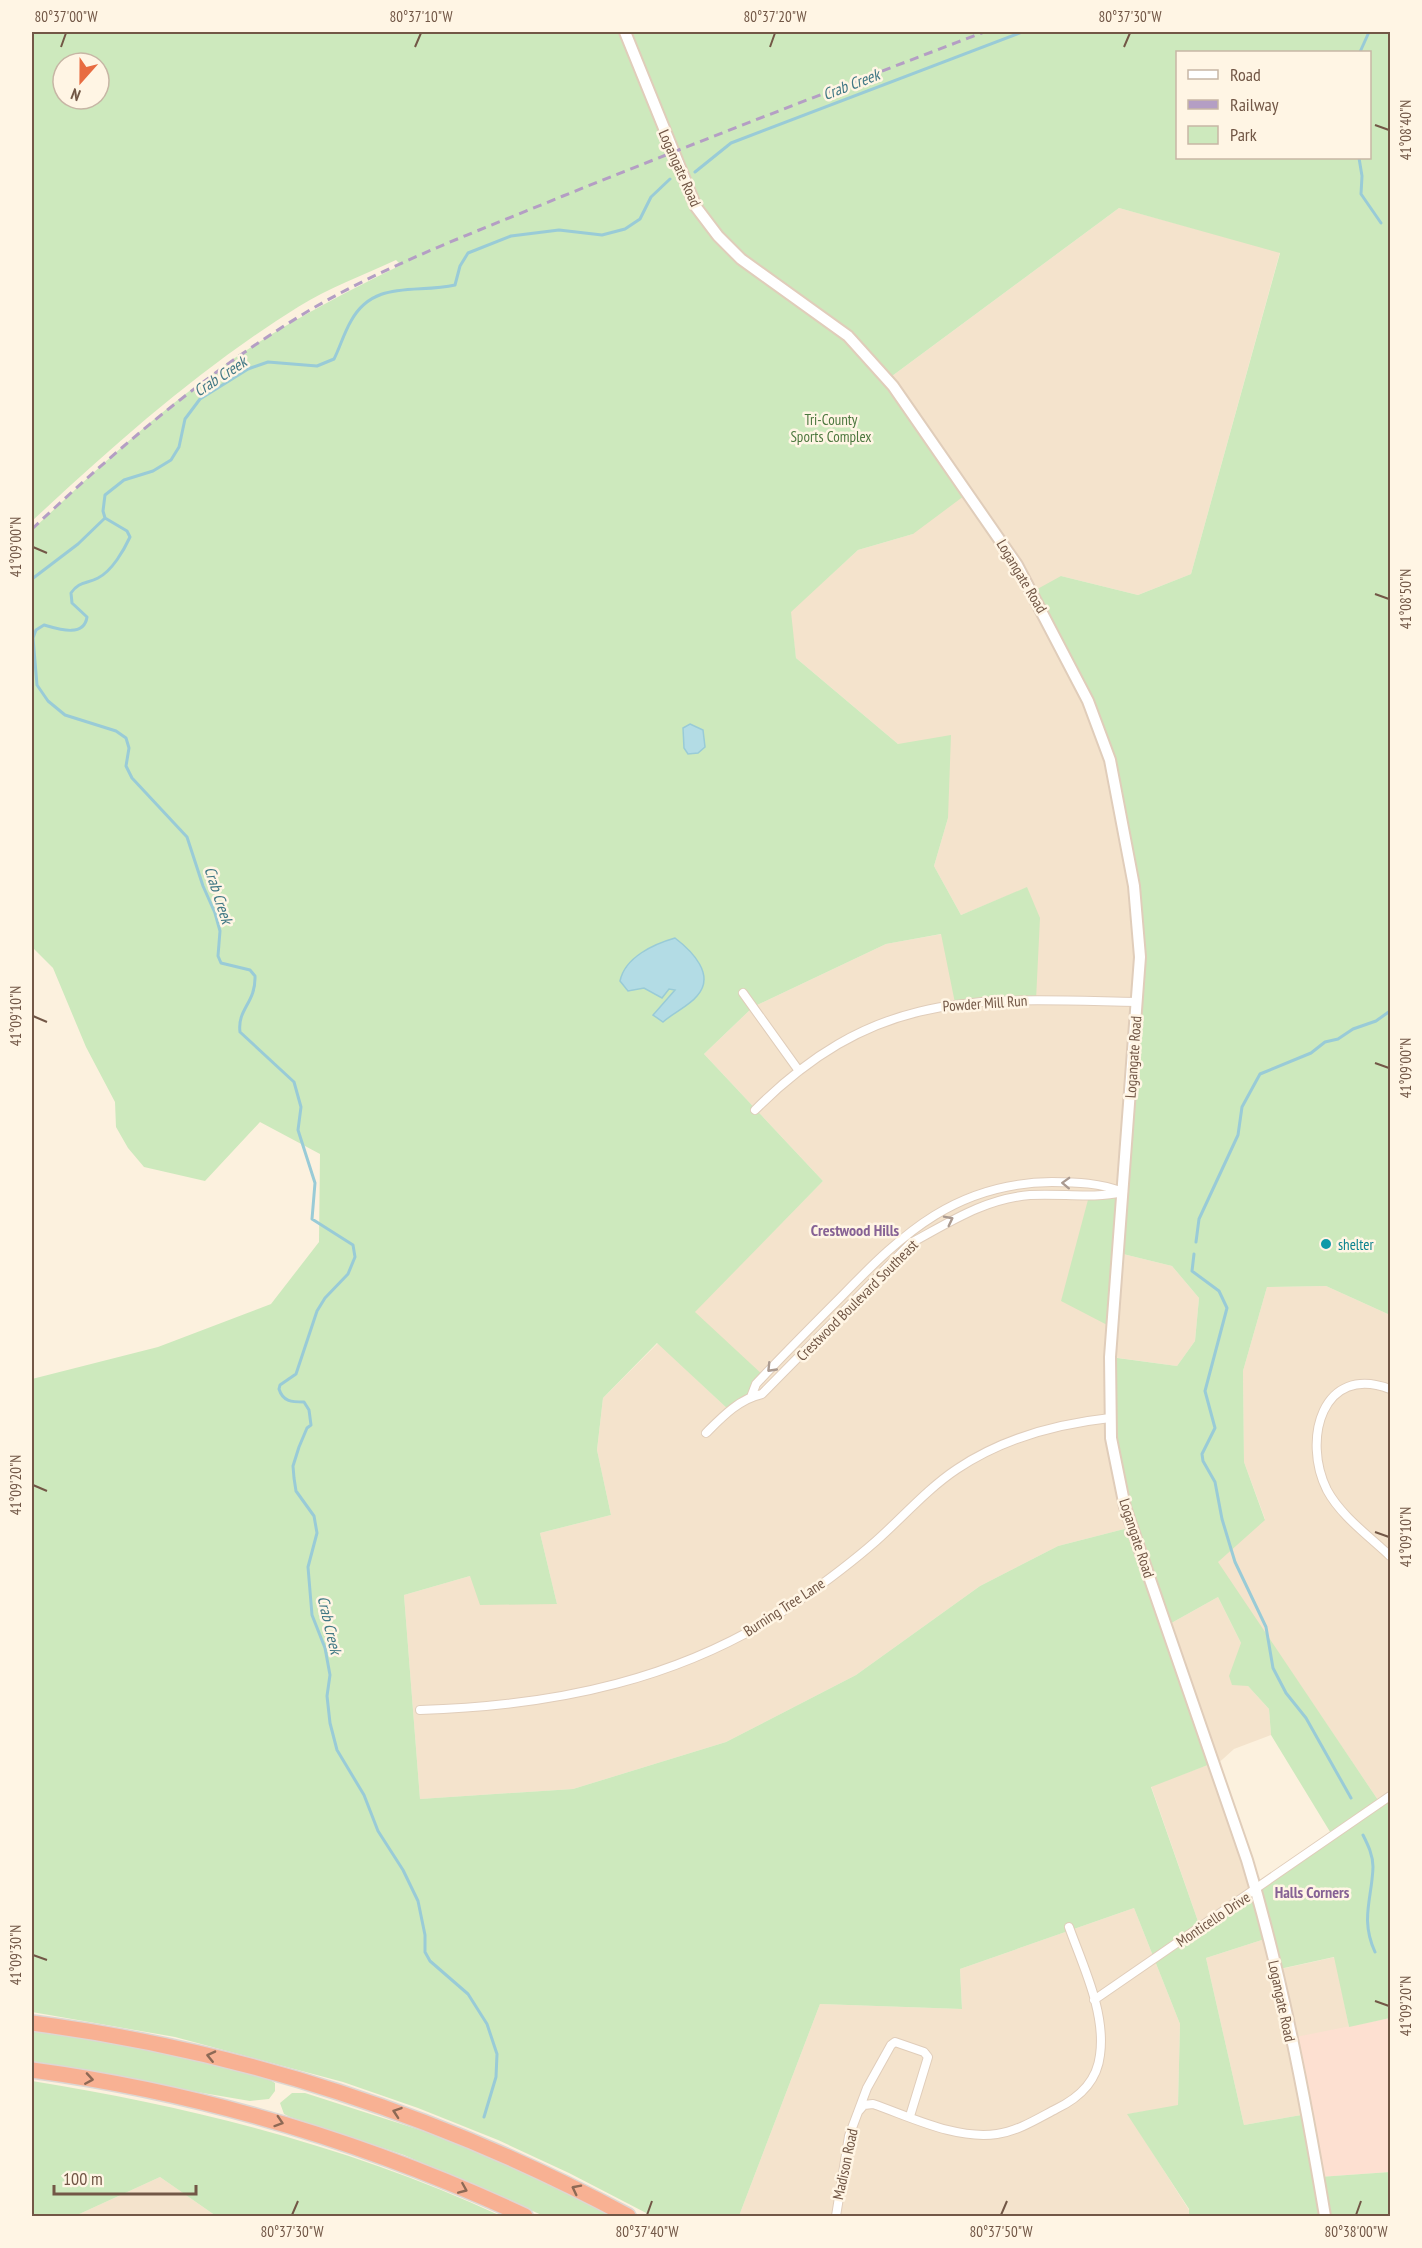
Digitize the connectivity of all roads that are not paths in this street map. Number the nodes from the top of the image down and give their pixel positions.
1 (625, 32) edge
2 (743, 993) dead end
3 (1137, 1002) junction
4 (799, 1071) junction
5 (755, 1110) dead end
6 (1123, 1192) junction
7 (904, 1236) junction
8 (910, 1243) junction
9 (1390, 1389) edge
10 (751, 1397) junction
11 (1110, 1418) junction
12 (706, 1433) dead end
13 (1390, 1556) edge
14 (420, 1710) dead end
15 (1390, 1796) edge
16 (1256, 1890) junction
17 (1069, 1927) dead end
18 (1094, 2000) junction
19 (32, 2023) edge
20 (32, 2070) edge
21 (858, 2112) junction
22 (910, 2116) junction
23 (525, 2217) edge
24 (628, 2217) edge
25 (836, 2217) edge
26 (1325, 2217) edge

1 - 3 street, Logangate Road
2 - 4 street
3 - 4 street, Powder Mill Run
3 - 6 street, Logangate Road
4 - 5 street, Powder Mill Run
6 -> 7 street, Crestwood Boulevard Southeast
8 -> 6 street, Crestwood Boulevard Southeast
6 - 11 street, Logangate Road
7 - 8 street
7 -> 10 street, Crestwood Boulevard Southeast
8 - 10 street, Crestwood Boulevard Southeast
9 - 13 street
10 - 12 street, Crestwood Boulevard Southeast
11 - 14 street, Burning Tree Lane
11 - 16 street, Logangate Road
15 - 16 street, Monticello Drive
16 - 18 street, Monticello Drive
16 - 26 street, Logangate Road
17 - 18 street
18 - 22 street
24 -> 19 highway
20 -> 23 highway
21 - 22 street
21 - 22 street, Madison Road
21 - 25 street, Madison Road

